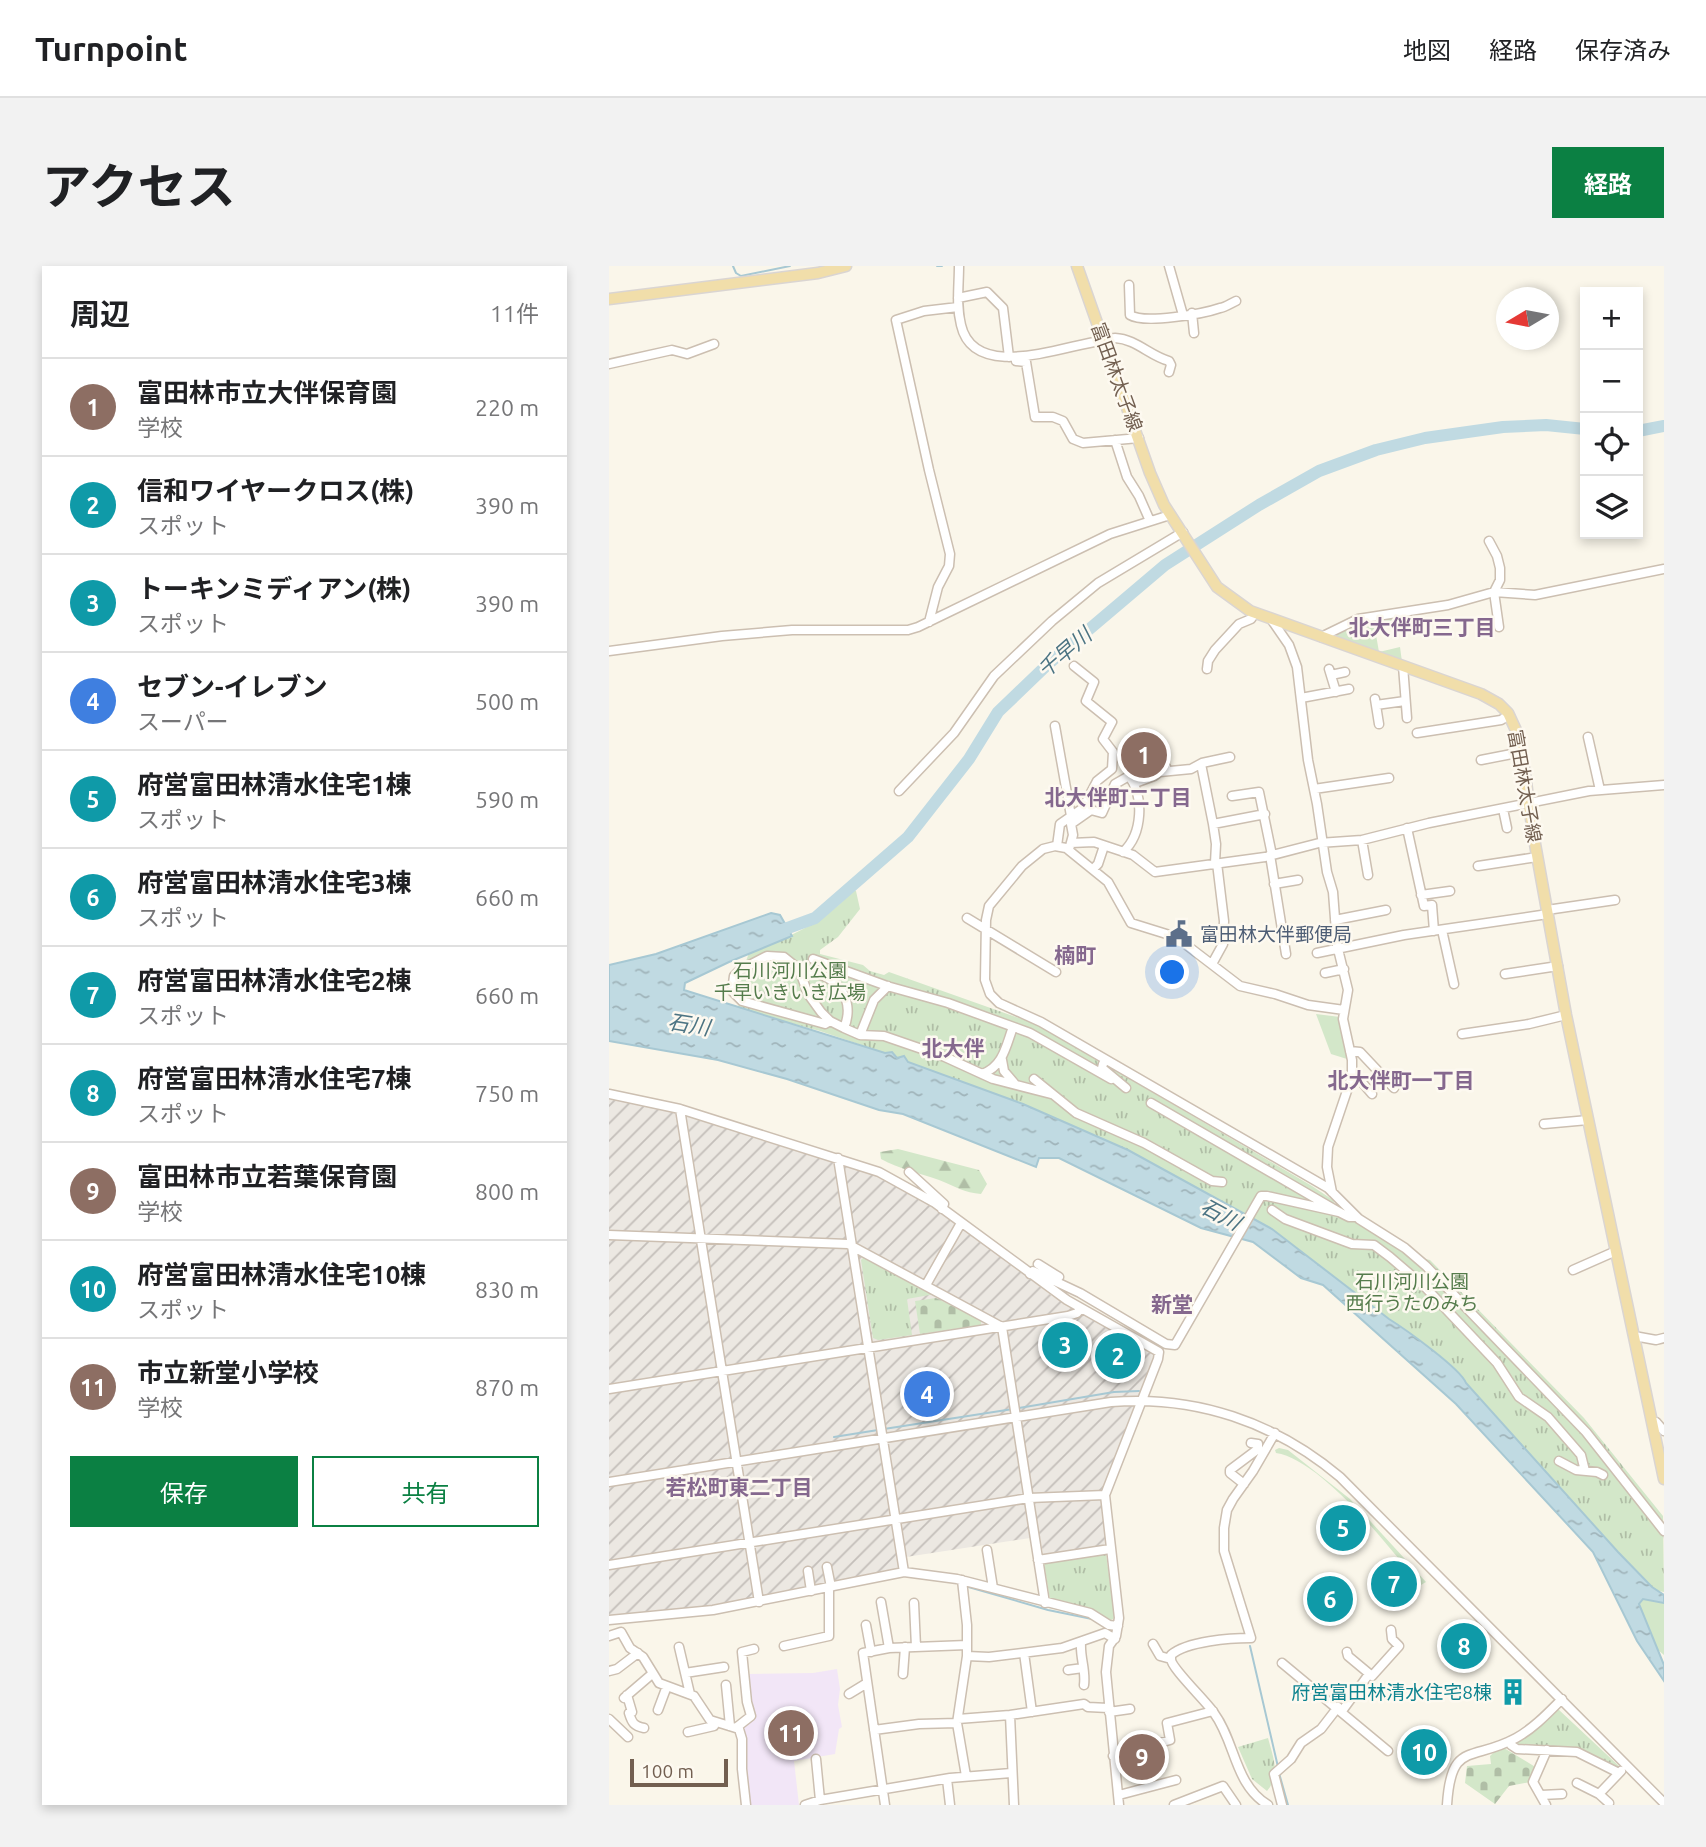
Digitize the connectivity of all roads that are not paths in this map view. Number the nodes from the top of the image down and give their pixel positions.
1 (846, 266) edge
2 (959, 266) edge
3 (1077, 266) edge
4 (1169, 266) edge
5 (1129, 285) dead end
6 (609, 299) edge
7 (1236, 301) dead end
8 (958, 303) junction
9 (1192, 313) junction
10 (1183, 315) junction
11 (1193, 333) dead end
12 (1104, 340) junction
13 (714, 344) dead end
14 (1009, 357) junction
15 (609, 364) edge
16 (1170, 372) dead end
17 (1139, 438) junction
18 (1115, 440) junction
19 (1170, 515) junction
20 (1150, 521) junction
21 (1183, 533) junction
22 (1489, 541) dead end
23 (1664, 569) edge
24 (1495, 592) junction
25 (1255, 613) junction
26 (1271, 619) junction
27 (929, 622) junction
28 (1499, 627) dead end
29 (1321, 637) junction
30 (609, 651) edge
31 (1074, 666) dead end
32 (1403, 666) junction
33 (1207, 669) dead end
34 (1345, 671) dead end
35 (1349, 690) dead end
36 (1336, 692) junction
37 (1301, 698) junction
38 (1405, 701) junction
39 (1509, 715) junction
40 (1407, 718) dead end
41 (1379, 724) dead end
42 (1055, 726) dead end
43 (1417, 733) dead end
44 (1587, 737) dead end
45 (1522, 752) junction
46 (1230, 757) dead end
47 (1481, 760) dead end
48 (1201, 764) junction
49 (1108, 774) junction
50 (1389, 778) dead end
51 (1135, 783) junction
52 (1115, 784) junction
53 (1664, 785) edge
54 (1314, 789) junction
55 (1600, 790) junction
56 (899, 791) dead end
57 (1232, 796) dead end
58 (1528, 803) junction
59 (1503, 809) junction
60 (1265, 814) junction
61 (1071, 816) junction
62 (1213, 824) junction
63 (1407, 828) junction
64 (1507, 828) dead end
65 (1361, 840) junction
66 (1322, 843) junction
67 (1057, 846) junction
68 (1070, 846) junction
69 (1104, 846) junction
70 (1123, 852) junction
71 (1271, 855) junction
72 (1537, 856) junction
73 (1216, 863) junction
74 (1478, 866) dead end
75 (1093, 869) junction
76 (1368, 875) dead end
77 (1298, 880) dead end
78 (1274, 884) junction
79 (1450, 891) dead end
80 (1421, 895) junction
81 (1615, 900) dead end
82 (1385, 910) dead end
83 (1548, 912) junction
84 (967, 918) dead end
85 (1335, 920) junction
86 (1438, 930) junction
87 (986, 931) junction
88 (1338, 949) junction
89 (1317, 953) dead end
90 (1286, 954) dead end
91 (813, 959) dead end
92 (1212, 964) junction
93 (1558, 966) junction
94 (1344, 969) junction
95 (800, 972) junction
96 (1056, 972) dead end
97 (1325, 973) dead end
98 (1505, 974) dead end
99 (1454, 984) dead end
100 (888, 986) junction
101 (1344, 1010) junction
102 (1566, 1015) junction
103 (830, 1021) junction
104 (1013, 1027) junction
105 (844, 1028) junction
106 (1462, 1034) dead end
107 (860, 1035) junction
108 (1350, 1051) junction
109 (1002, 1057) junction
110 (1103, 1064) dead end
111 (981, 1074) junction
112 (1352, 1077) junction
113 (1034, 1079) dead end
114 (1111, 1079) dead end
115 (1015, 1084) junction
116 (1394, 1087) dead end
117 (1126, 1088) dead end
118 (609, 1094) edge
119 (1052, 1094) junction
120 (1372, 1094) dead end
121 (1151, 1103) dead end
122 (680, 1109) junction
123 (1588, 1120) junction
124 (1543, 1124) dead end
125 (838, 1158) junction
126 (909, 1172) dead end
127 (1222, 1182) dead end
128 (1332, 1192) junction
129 (942, 1209) junction
130 (1272, 1210) dead end
131 (1339, 1212) junction
132 (1356, 1217) junction
133 (961, 1223) junction
134 (609, 1235) edge
135 (701, 1238) junction
136 (852, 1245) junction
137 (1588, 1251) dead end
138 (1616, 1251) junction
139 (1594, 1259) junction
140 (1038, 1264) dead end
141 (1573, 1270) dead end
142 (1030, 1274) junction
143 (926, 1285) junction
144 (1067, 1286) junction
145 (1081, 1308) junction
146 (1001, 1326) junction
147 (1634, 1336) junction
148 (1664, 1338) edge
149 (868, 1348) junction
150 (722, 1371) junction
151 (609, 1389) edge
152 (1142, 1401) junction
153 (1016, 1417) junction
154 (1652, 1422) junction
155 (1664, 1432) edge
156 (1275, 1433) junction
157 (882, 1438) junction
158 (1251, 1443) dead end
159 (1559, 1461) dead end
160 (736, 1462) junction
161 (1585, 1472) junction
162 (1603, 1475) dead end
163 (1664, 1479) edge
164 (609, 1482) edge
165 (1244, 1484) junction
166 (1105, 1495) junction
167 (1029, 1498) junction
168 (896, 1519) junction
169 (1664, 1531) edge
170 (749, 1543) junction
171 (1110, 1549) junction
172 (987, 1550) dead end
173 (1038, 1560) junction
174 (609, 1565) edge
175 (827, 1567) dead end
176 (808, 1571) dead end
177 (904, 1572) junction
178 (962, 1582) junction
179 (993, 1588) junction
180 (829, 1590) junction
181 (811, 1591) junction
182 (759, 1602) junction
183 (881, 1602) dead end
184 (914, 1603) dead end
185 (1045, 1603) junction
186 (609, 1620) edge
187 (866, 1625) dead end
188 (1103, 1625) junction
189 (1118, 1626) junction
190 (1391, 1630) dead end
191 (609, 1636) edge
192 (1115, 1639) junction
193 (1084, 1640) junction
194 (788, 1643) dead end
195 (1153, 1644) dead end
196 (967, 1645) junction
197 (679, 1647) dead end
198 (905, 1647) junction
199 (916, 1647) junction
200 (889, 1648) junction
201 (754, 1649) dead end
202 (871, 1652) junction
203 (1347, 1652) dead end
204 (638, 1653) junction
205 (1024, 1653) junction
206 (967, 1656) junction
207 (1171, 1659) junction
208 (1282, 1662) dead end
209 (725, 1667) dead end
210 (1083, 1668) junction
211 (1068, 1670) dead end
212 (609, 1671) edge
213 (685, 1673) junction
214 (652, 1674) junction
215 (903, 1674) dead end
216 (1369, 1674) junction
217 (867, 1683) junction
218 (726, 1685) dead end
219 (1084, 1685) dead end
220 (667, 1686) junction
221 (855, 1692) dead end
222 (690, 1694) junction
223 (1562, 1699) junction
224 (1130, 1709) dead end
225 (1340, 1709) junction
226 (658, 1710) dead end
227 (1108, 1710) junction
228 (1213, 1710) junction
229 (1032, 1713) junction
230 (1010, 1716) junction
231 (609, 1719) edge
232 (957, 1721) junction
233 (716, 1722) junction
234 (734, 1726) junction
235 (644, 1728) dead end
236 (874, 1730) junction
237 (688, 1732) dead end
238 (628, 1737) dead end
239 (1510, 1741) junction
240 (1388, 1751) dead end
241 (1547, 1751) junction
242 (1113, 1756) junction
243 (816, 1759) dead end
244 (1627, 1765) junction
245 (1011, 1773) junction
246 (1619, 1773) junction
247 (966, 1776) junction
248 (947, 1779) junction
249 (1176, 1780) dead end
250 (1577, 1783) dead end
251 (883, 1790) junction
252 (1562, 1794) dead end
253 (1599, 1794) junction
254 (1541, 1796) junction
255 (820, 1800) junction
256 (1119, 1800) edge
257 (838, 1802) edge
258 (1185, 1803) edge
259 (1609, 1803) dead end
260 (1664, 1803) edge
261 (1448, 1804) edge
262 (746, 1805) edge
263 (805, 1805) edge
264 (885, 1805) edge
265 (950, 1805) edge
266 (1014, 1805) edge
267 (1174, 1805) edge
268 (1236, 1805) edge
269 (1268, 1805) edge
270 (1282, 1805) edge
271 (1546, 1805) edge

1 - 6 main road
2 - 8 street
3 - 12 main road, 富田林太子線
4 - 10 street
5 - 10 street
7 - 9 street
8 - 14 street
8 - 14 street
8 - 27 street
9 - 10 street
9 - 11 street
12 - 14 street
12 - 16 street
12 - 17 main road, 富田林太子線
13 - 15 street
14 - 18 street
17 - 18 street
17 - 19 main road, 富田林太子線
18 - 20 street
19 - 20 street
19 - 21 main road, 富田林太子線
20 - 27 street
21 - 25 main road, 富田林太子線
21 - 56 street
22 - 24 street
23 - 24 street
24 - 28 street
24 - 29 street
25 - 26 main road, 富田林太子線
25 - 33 street
26 - 29 main road, 富田林太子線
26 - 37 street
27 - 30 street
29 - 32 main road, 富田林太子線
31 - 49 street
32 - 38 street
32 - 39 main road, 富田林太子線
34 - 36 street
35 - 36 street
36 - 37 street
37 - 54 street
38 - 40 street
38 - 41 street
39 - 43 street
39 - 45 main road, 富田林太子線
42 - 61 street
44 - 55 street
45 - 47 street
45 - 58 main road, 富田林太子線
46 - 48 street
48 - 51 street
48 - 62 street
49 - 52 street
49 - 61 street
50 - 54 street
51 - 52 street
51 - 70 street
52 - 68 street
53 - 55 street
54 - 66 street
55 - 58 street
57 - 60 street
58 - 59 street
58 - 72 main road, 富田林太子線
59 - 63 street
59 - 64 street
60 - 62 street
60 - 71 street
61 - 67 street
62 - 73 street
63 - 65 street
63 - 80 street
65 - 66 street
65 - 76 street
66 - 71 street
66 - 85 street
67 - 68 street
67 - 87 street
68 - 69 street
68 - 75 street
69 - 70 street
69 - 75 street
70 - 73 street
71 - 73 street
71 - 78 street
72 - 74 street
72 - 83 main road, 富田林太子線
73 - 92 street
75 - 92 street
77 - 78 street
78 - 90 street
79 - 80 street
80 - 86 street
81 - 83 street
82 - 85 street
83 - 86 street
83 - 93 main road, 富田林太子線
84 - 87 street
85 - 88 street
86 - 88 street
86 - 99 street
87 - 96 street
87 - 128 street
88 - 89 street
88 - 94 street
91 - 100 street
92 - 101 street
93 - 98 street
93 - 102 main road, 富田林太子線
94 - 97 street
94 - 101 street
95 - 103 street
95 - 103 street
95 - 105 street
100 - 104 street
100 - 107 street
101 - 108 street
102 - 106 street
102 - 123 main road, 富田林太子線
103 - 105 street
104 - 109 street
104 - 114 street
105 - 107 street
107 - 111 street
108 - 112 street
108 - 116 street
109 - 111 street
109 - 115 street
110 - 117 street
111 - 115 street
112 - 120 street
112 - 128 street
113 - 119 street
115 - 119 street
118 - 122 street
119 - 127 street
121 - 131 street
122 - 125 street
122 - 135 street
123 - 124 street
123 - 138 main road, 富田林太子線
125 - 129 street
125 - 136 street
126 - 129 street
128 - 132 street
129 - 133 street
130 - 161 street
131 - 132 street
131 - 144 street
132 - 169 street
133 - 142 street
133 - 143 street
134 - 135 street
135 - 136 street
135 - 150 street
136 - 143 street
136 - 149 street
137 - 139 street
138 - 139 street
138 - 147 main road, 富田林太子線
139 - 141 street
140 - 144 street
142 - 144 street
142 - 145 street
143 - 146 street
145 - 146 street
145 - 152 street
146 - 149 street
146 - 153 street
147 - 148 street
147 - 154 main road, 富田林太子線
149 - 150 street
149 - 157 street
150 - 151 street
150 - 160 street
152 - 153 street
152 - 156 street
152 - 166 street
153 - 157 street
153 - 167 street
154 - 155 street
154 - 163 main road, 富田林太子線
156 - 165 street
156 - 223 street
157 - 160 street
157 - 168 street
158 - 165 street
159 - 161 street
160 - 164 street
160 - 170 street
161 - 162 street
165 - 207 street
166 - 167 street
166 - 171 street
167 - 168 street
167 - 173 street
168 - 170 street
168 - 177 street
170 - 174 street
170 - 182 street
171 - 173 street
171 - 189 street
172 - 179 street
173 - 185 street
175 - 180 street
176 - 181 street
177 - 178 street
177 - 180 street
178 - 179 street
178 - 196 street
179 - 185 street
180 - 181 street
180 - 194 street
181 - 182 street
182 - 186 street
183 - 200 street
184 - 199 street
185 - 188 street
187 - 202 street
188 - 189 street
188 - 193 street
189 - 192 street
190 - 216 street
191 - 204 street
192 - 193 street
192 - 227 street
193 - 205 street
193 - 210 street
195 - 207 street
196 - 199 street
196 - 206 street
197 - 213 street
198 - 199 street
198 - 200 street
198 - 215 street
200 - 202 street
201 - 234 street
202 - 217 street
203 - 216 street
204 - 212 street
204 - 214 street
205 - 206 street
205 - 229 street
206 - 232 street
207 - 228 street
208 - 225 street
209 - 213 street
210 - 211 street
210 - 219 street
213 - 222 street
214 - 220 street
214 - 235 street
216 - 225 street
217 - 221 street
217 - 236 street
218 - 234 street
220 - 222 street
220 - 226 street
222 - 233 street
223 - 239 street
223 - 244 street
224 - 227 street
225 - 240 street
225 - 270 street
227 - 229 street
227 - 242 street
228 - 242 street
228 - 269 street
229 - 230 street
230 - 232 street
230 - 245 street
231 - 238 street
232 - 236 street
232 - 247 street
233 - 234 street
233 - 237 street
234 - 262 street
236 - 251 street
239 - 241 street
239 - 261 street
241 - 246 street
241 - 254 street
242 - 256 street
243 - 255 street
244 - 246 street
244 - 260 street
245 - 247 street
245 - 266 street
246 - 253 street
247 - 248 street
248 - 251 street
248 - 265 street
249 - 256 street
250 - 253 street
251 - 257 street
251 - 264 street
252 - 254 street
253 - 259 street
254 - 271 street
255 - 257 street
255 - 263 street
258 - 267 street
258 - 268 street

